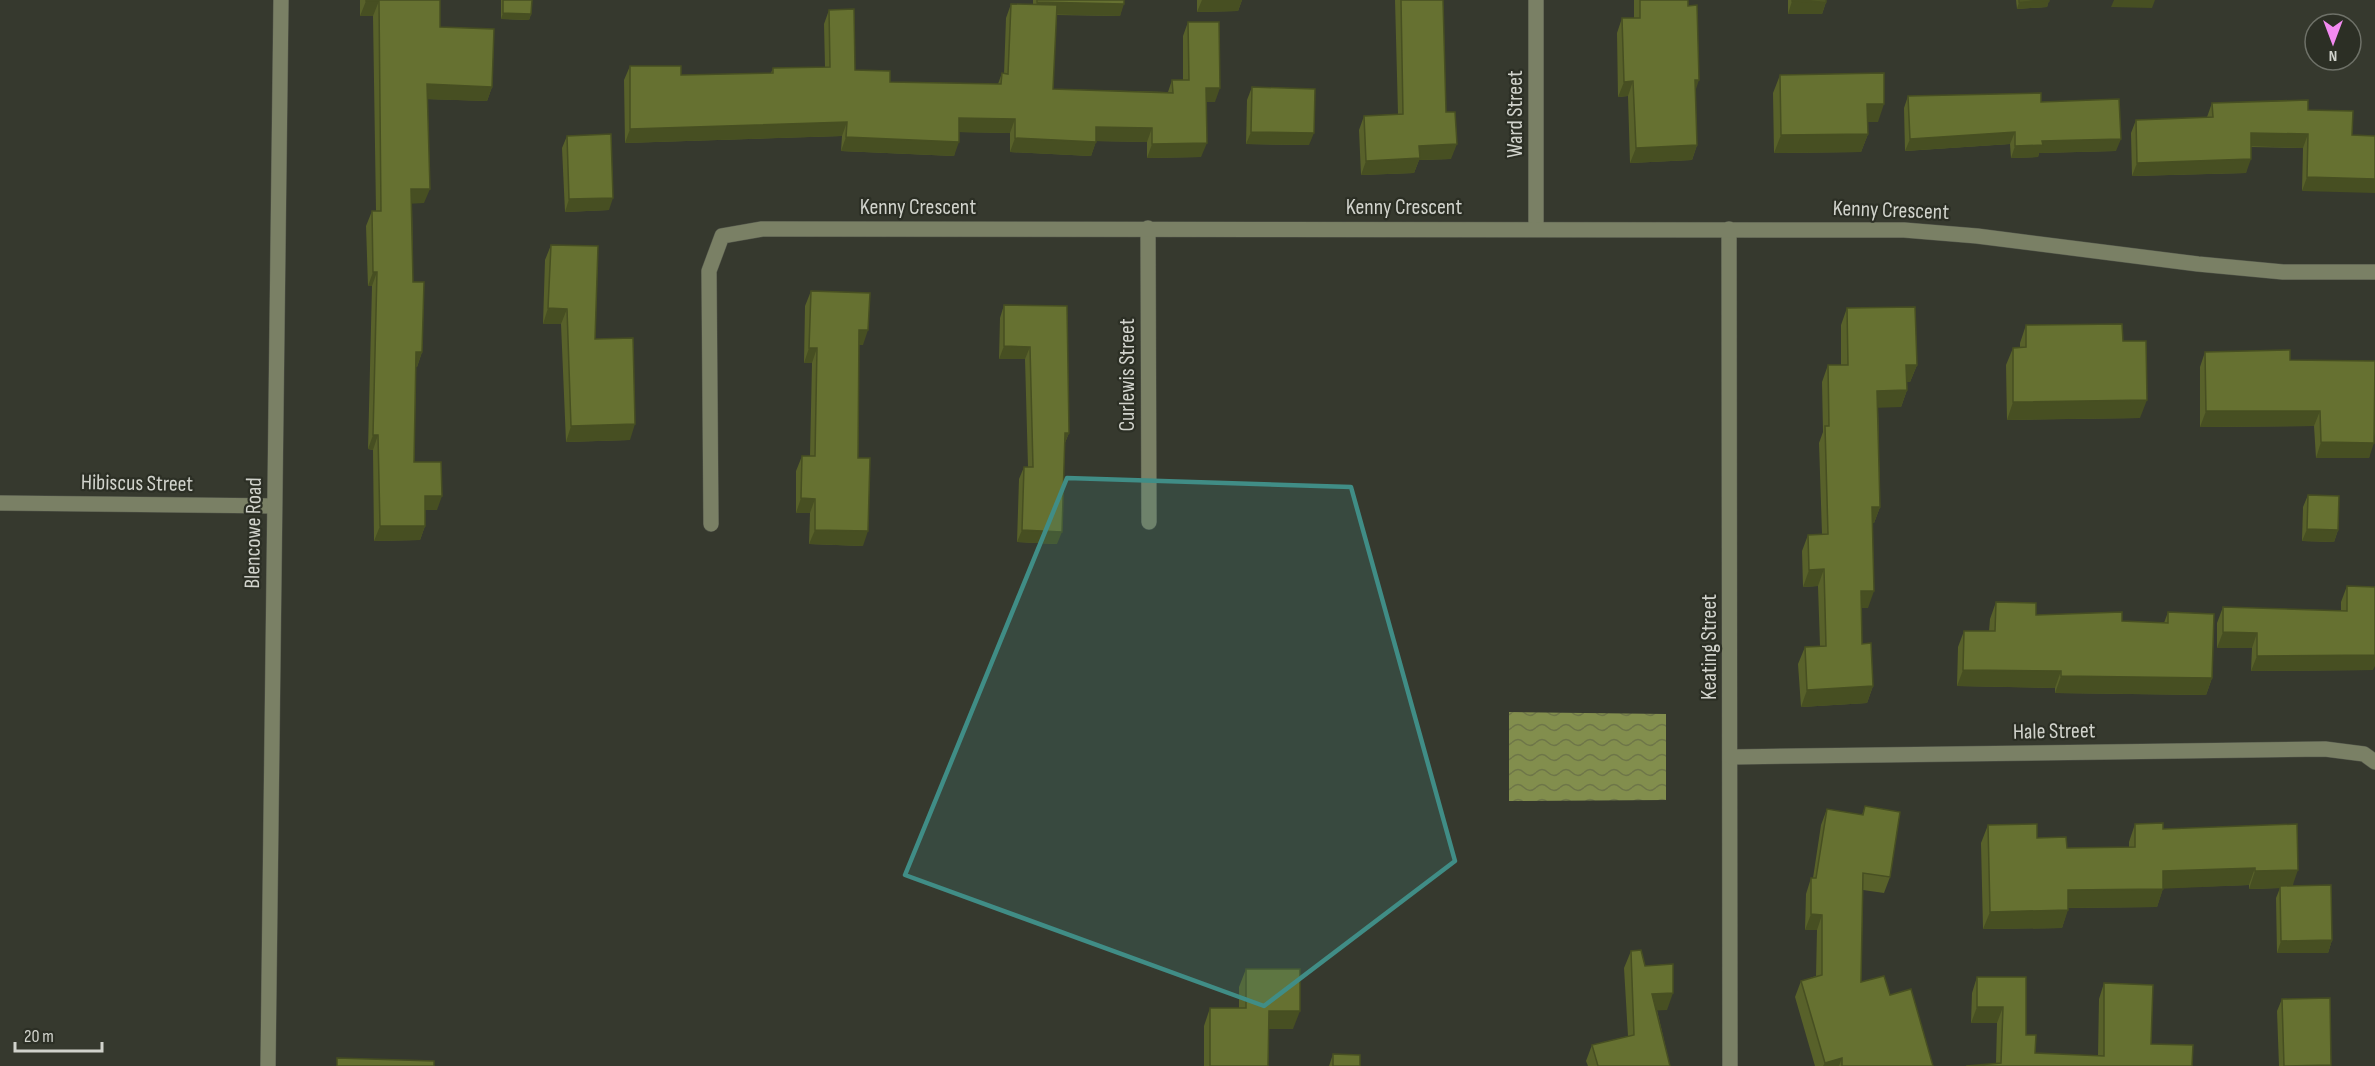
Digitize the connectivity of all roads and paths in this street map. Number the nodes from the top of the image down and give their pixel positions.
1 (281, 0) edge
2 (1536, 0) edge
3 (1148, 228) junction
4 (1536, 229) junction
5 (1729, 229) junction
6 (2375, 272) edge
7 (0, 503) edge
8 (274, 506) junction
9 (1149, 522) dead end
10 (711, 524) dead end
11 (1731, 757) junction
12 (2375, 762) edge
13 (268, 1066) edge
14 (1730, 1066) edge

1 - 8 street, Blencowe Road
2 - 4 street, Ward Street
3 - 4 street, Kenny Crescent
3 - 9 street, Curlewis Street
3 - 10 street, Kenny Crescent
4 - 5 street, Kenny Crescent
5 - 6 street, Kenny Crescent
5 - 11 street, Keating Street
7 - 8 street, Hibiscus Street
8 - 13 street, Blencowe Road
11 - 12 street, Hale Street
11 - 14 street, Keating Street

